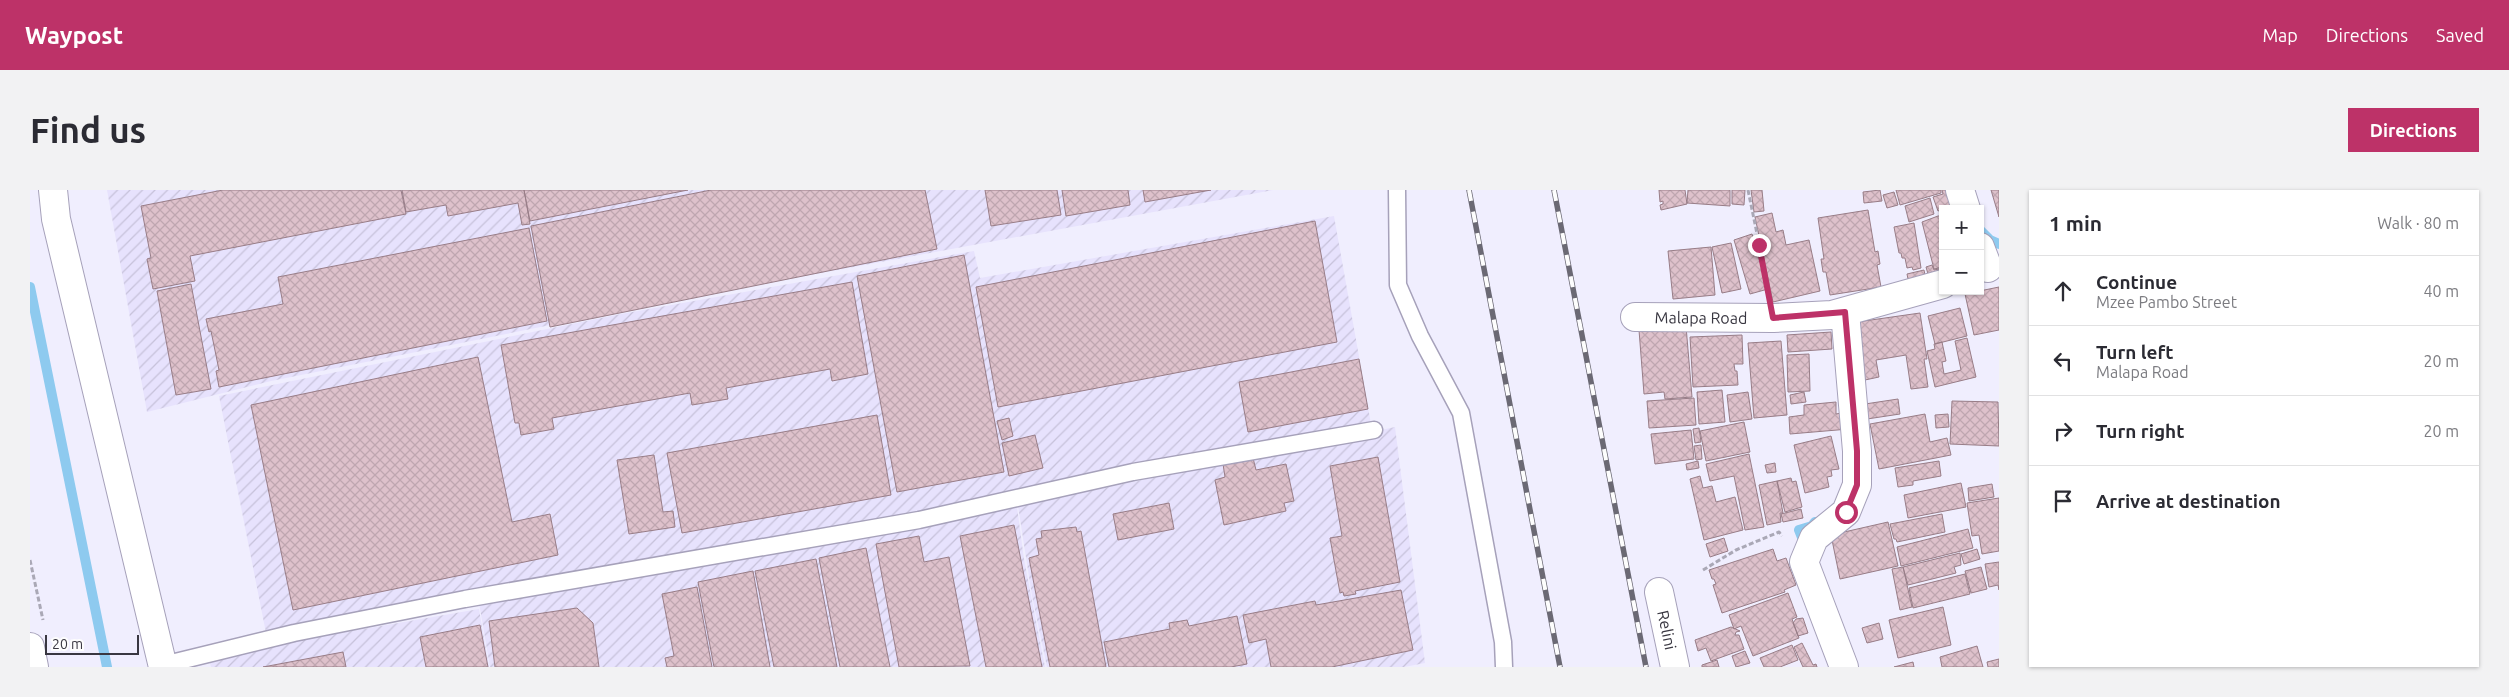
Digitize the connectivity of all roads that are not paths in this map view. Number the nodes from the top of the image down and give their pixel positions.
1 (53, 190) edge
2 (1397, 190) edge
3 (1960, 190) edge
4 (1965, 205) edge
5 (1939, 285) edge
6 (1845, 312) junction
7 (1634, 317) dead end
8 (1374, 430) dead end
9 (1659, 592) dead end
10 (37, 638) edge
11 (163, 666) edge
12 (34, 667) edge
13 (1504, 667) edge
14 (1674, 667) edge
15 (1844, 667) edge

1 - 11 main road
2 - 13 lane
3 - 4 main road
5 - 6 main road, Malapa Road
6 - 7 main road, Malapa Road
6 - 15 main road
8 - 11 lane
9 - 14 main road, Relini
10 - 12 main road

